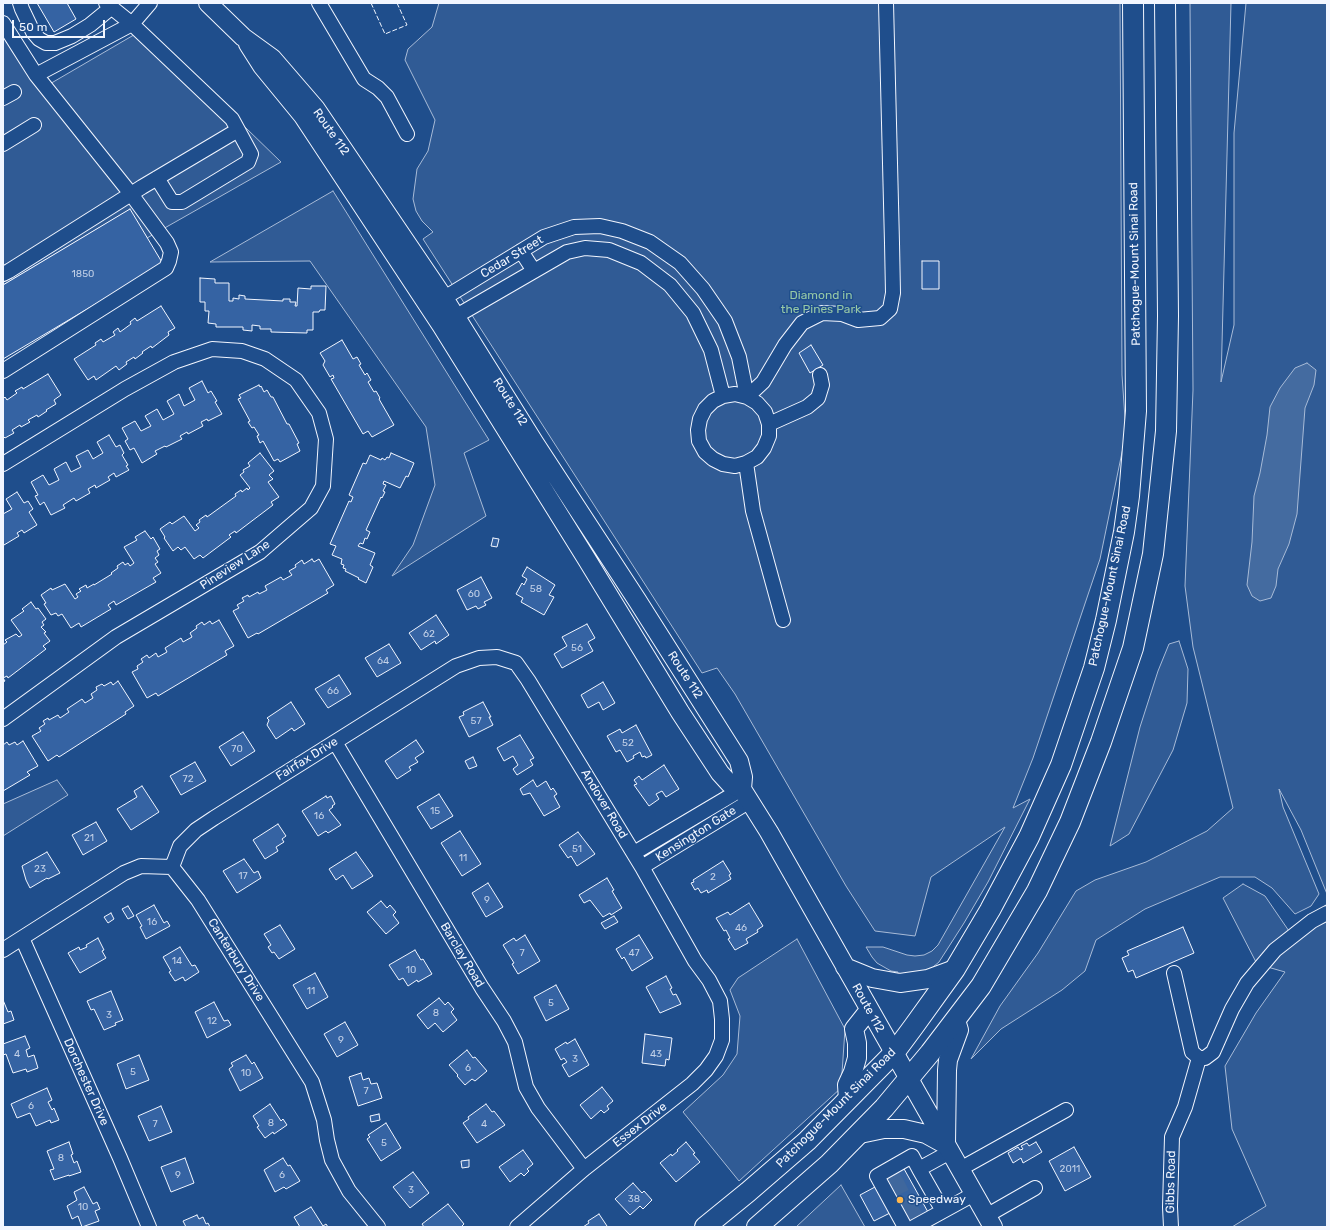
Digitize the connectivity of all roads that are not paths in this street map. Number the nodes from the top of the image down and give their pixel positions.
1 (20, 3) edge
2 (150, 3) edge
3 (208, 3) edge
4 (319, 3) edge
5 (886, 3) edge
6 (1133, 3) edge
7 (1165, 3) edge
8 (109, 5) edge
9 (3, 23) edge
10 (132, 24) junction
11 (36, 75) junction
12 (34, 125) dead end
13 (238, 130) junction
14 (407, 134) dead end
15 (3, 144) edge
16 (157, 178) junction
17 (131, 194) junction
18 (521, 251) junction
19 (534, 271) junction
20 (3, 274) edge
21 (437, 302) junction
22 (448, 320) junction
23 (3, 371) edge
24 (820, 375) dead end
25 (723, 396) junction
26 (747, 397) junction
27 (769, 424) junction
28 (746, 463) junction
29 (3, 464) edge
30 (1109, 604) junction
31 (1141, 609) junction
32 (783, 620) dead end
33 (456, 666) joint
34 (3, 719) edge
35 (335, 742) junction
36 (746, 795) junction
37 (634, 854) junction
38 (172, 866) junction
39 (642, 867) junction
40 (1327, 913) edge
41 (22, 938) junction
42 (3, 950) edge
43 (845, 967) junction
44 (955, 969) junction
45 (1174, 973) dead end
46 (720, 1001) joint
47 (869, 1010) junction
48 (956, 1020) junction
49 (894, 1053) junction
50 (1199, 1058) junction
51 (908, 1079) junction
52 (848, 1099) junction
53 (1066, 1110) dead end
54 (860, 1134) junction
55 (948, 1148) junction
56 (584, 1169) junction
57 (960, 1169) junction
58 (915, 1172) junction
59 (1036, 1188) dead end
60 (974, 1194) junction
61 (932, 1202) junction
62 (905, 1219) edge
63 (990, 1222) edge
64 (149, 1227) edge
65 (378, 1227) edge
66 (517, 1227) edge
67 (704, 1227) edge
68 (757, 1227) edge
69 (1171, 1227) edge

1 - 8 street
2 - 10 street
3 - 21 main road, Route 112
4 - 14 street
5 - 26 street
6 - 30 highway, Patchogue-Mount Sinai Road
7 - 31 highway
8 - 10 street
9 - 11 street
10 - 11 street
10 - 13 street
11 - 17 street
12 - 15 street
13 - 16 street
13 - 16 street
16 - 17 street
17 - 20 street
17 - 23 street
18 - 19 street
18 - 21 street, Cedar Street
18 - 26 street, Cedar Street
19 - 22 street, Cedar Street
19 - 25 street, Cedar Street
21 - 22 main road, Route 112
22 - 36 main road, Route 112
22 - 36 main road, Route 112
24 - 27 street
25 - 26 street
25 - 28 street
26 - 27 street
27 - 28 street
28 - 32 street
29 - 34 street, Pineview Lane
30 - 31 highway
30 - 44 highway, Patchogue-Mount Sinai Road
31 - 48 highway
33 - 35 street, Fairfax Drive
33 - 37 street, Andover Road
35 - 38 street, Fairfax Drive
35 - 56 street, Barclay Road
36 - 37 street, Kensington Gate
36 - 39 street, Kensington Gate
36 - 43 main road, Route 112
37 - 39 street, Andover Road
38 - 41 street
38 - 65 street, Canterbury Drive
39 - 46 street, Andover Road
40 - 50 street
41 - 42 street
41 - 64 street, Dorchester Drive
43 - 44 main road
43 - 47 main road, Route 112
44 - 49 highway, Patchogue-Mount Sinai Road
45 - 50 street
46 - 56 street, Essex Drive
47 - 49 main road, Route 112
47 - 52 main road
48 - 51 highway
48 - 55 main road
49 - 51 main road, Route 112
49 - 52 highway, Patchogue-Mount Sinai Road
50 - 69 street, Gibbs Road
51 - 54 highway
51 - 55 main road, Route 112
52 - 67 highway, Patchogue-Mount Sinai Road
53 - 57 street
54 - 55 main road
54 - 68 highway
55 - 57 main road, Route 112
55 - 58 street
56 - 66 street, Essex Drive
57 - 60 main road, Route 112
58 - 61 street
58 - 62 street
59 - 63 street
60 - 61 street
60 - 63 main road, Route 112
61 - 62 street

